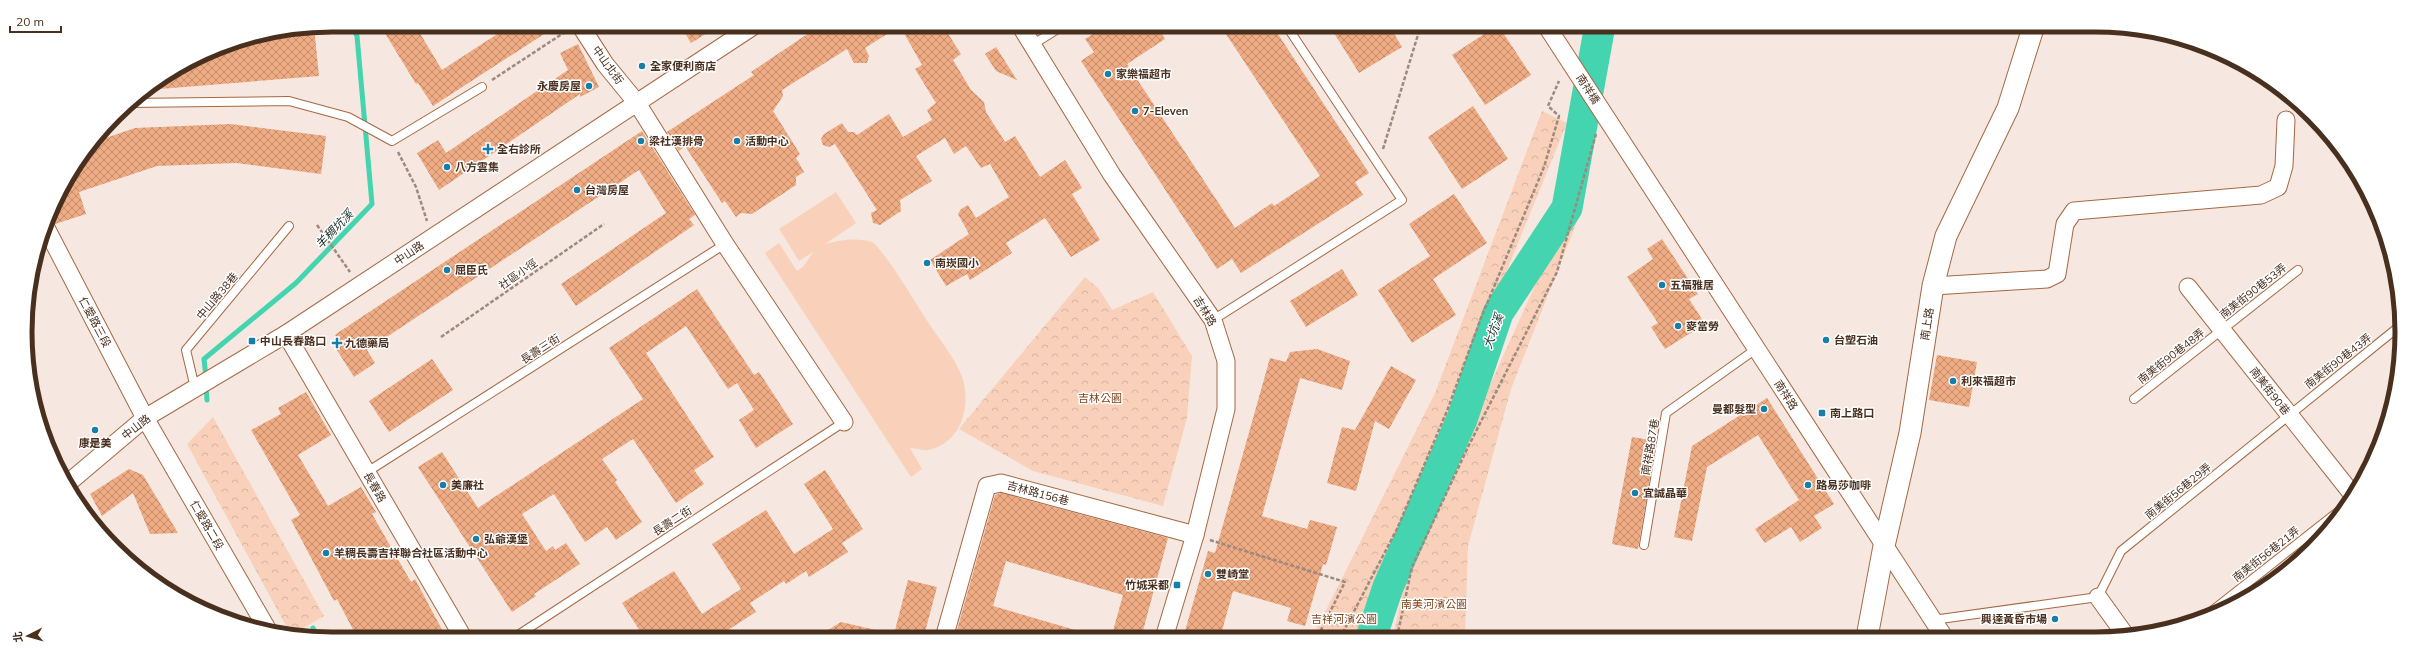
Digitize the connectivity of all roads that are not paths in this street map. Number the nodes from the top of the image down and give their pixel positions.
1 (579, 32) edge
2 (744, 32) edge
3 (1024, 32) edge
4 (1053, 32) edge
5 (1291, 32) edge
6 (1551, 32) edge
7 (2032, 32) edge
8 (1032, 45) junction
9 (482, 87) road end
10 (138, 103) edge
11 (638, 103) junction
12 (2286, 120) dead end
13 (1629, 153) joint
14 (289, 226) dead end
15 (49, 234) edge
16 (725, 244) junction
17 (2298, 270) dead end
18 (1933, 286) junction
19 (2188, 287) dead end
20 (1213, 320) junction
21 (2222, 330) junction
22 (2395, 330) edge
23 (286, 334) junction
24 (1756, 349) junction
25 (195, 388) junction
26 (2134, 399) dead end
27 (2289, 415) junction
28 (145, 418) junction
29 (844, 422) joint
30 (367, 472) junction
31 (71, 480) edge
32 (2349, 491) edge
33 (2332, 517) edge
34 (1195, 535) junction
35 (1644, 545) dead end
36 (1884, 546) junction
37 (2098, 597) junction
38 (2220, 604) edge
39 (1933, 620) junction
40 (264, 624) edge
41 (2122, 630) edge
42 (460, 632) edge
43 (523, 632) edge
44 (946, 632) edge
45 (1166, 632) edge
46 (1868, 632) edge
47 (1941, 632) edge

1 - 11 street, 中山北街
2 - 11 street, 中山路
3 - 8 street, 吉林路
4 - 8 lane
5 - 20 lane
6 - 13 street, 南祥橋
7 - 18 street, 南上路
8 - 20 street, 吉林路
9 - 10 lane
11 - 16 street, 中山北街
11 - 23 street, 中山路
12 - 18 street
13 - 24 street, 南祥路
14 - 25 lane, 中山路38巷
15 - 28 street, 仁愛路三段
16 - 29 street, 中山北街
16 - 30 lane, 長壽三街
17 - 21 lane, 南美街90巷53弄
18 - 36 street, 南上路
19 - 21 street, 南美街90巷
20 - 34 street, 吉林路
21 - 26 lane, 南美街90巷48弄
21 - 27 street, 南美街90巷
22 - 27 lane, 南美街90巷43弄
23 - 25 street, 中山路
23 - 30 street, 長春路
24 - 35 lane, 南祥路87巷
24 - 36 street, 南祥路
25 - 28 street, 中山路
27 - 32 street, 南美街90巷
27 - 37 lane, 南美街56巷29弄
28 - 31 street, 中山路
28 - 40 street, 仁愛路二段
29 - 43 lane, 長壽二街
30 - 42 street, 長春路
33 - 38 lane, 南美街56巷21弄
34 - 44 street, 吉林路156巷
34 - 45 street, 吉林路
36 - 39 street, 南祥路
36 - 46 street, 南上路
37 - 39 lane
37 - 41 street
39 - 47 street, 南祥路

